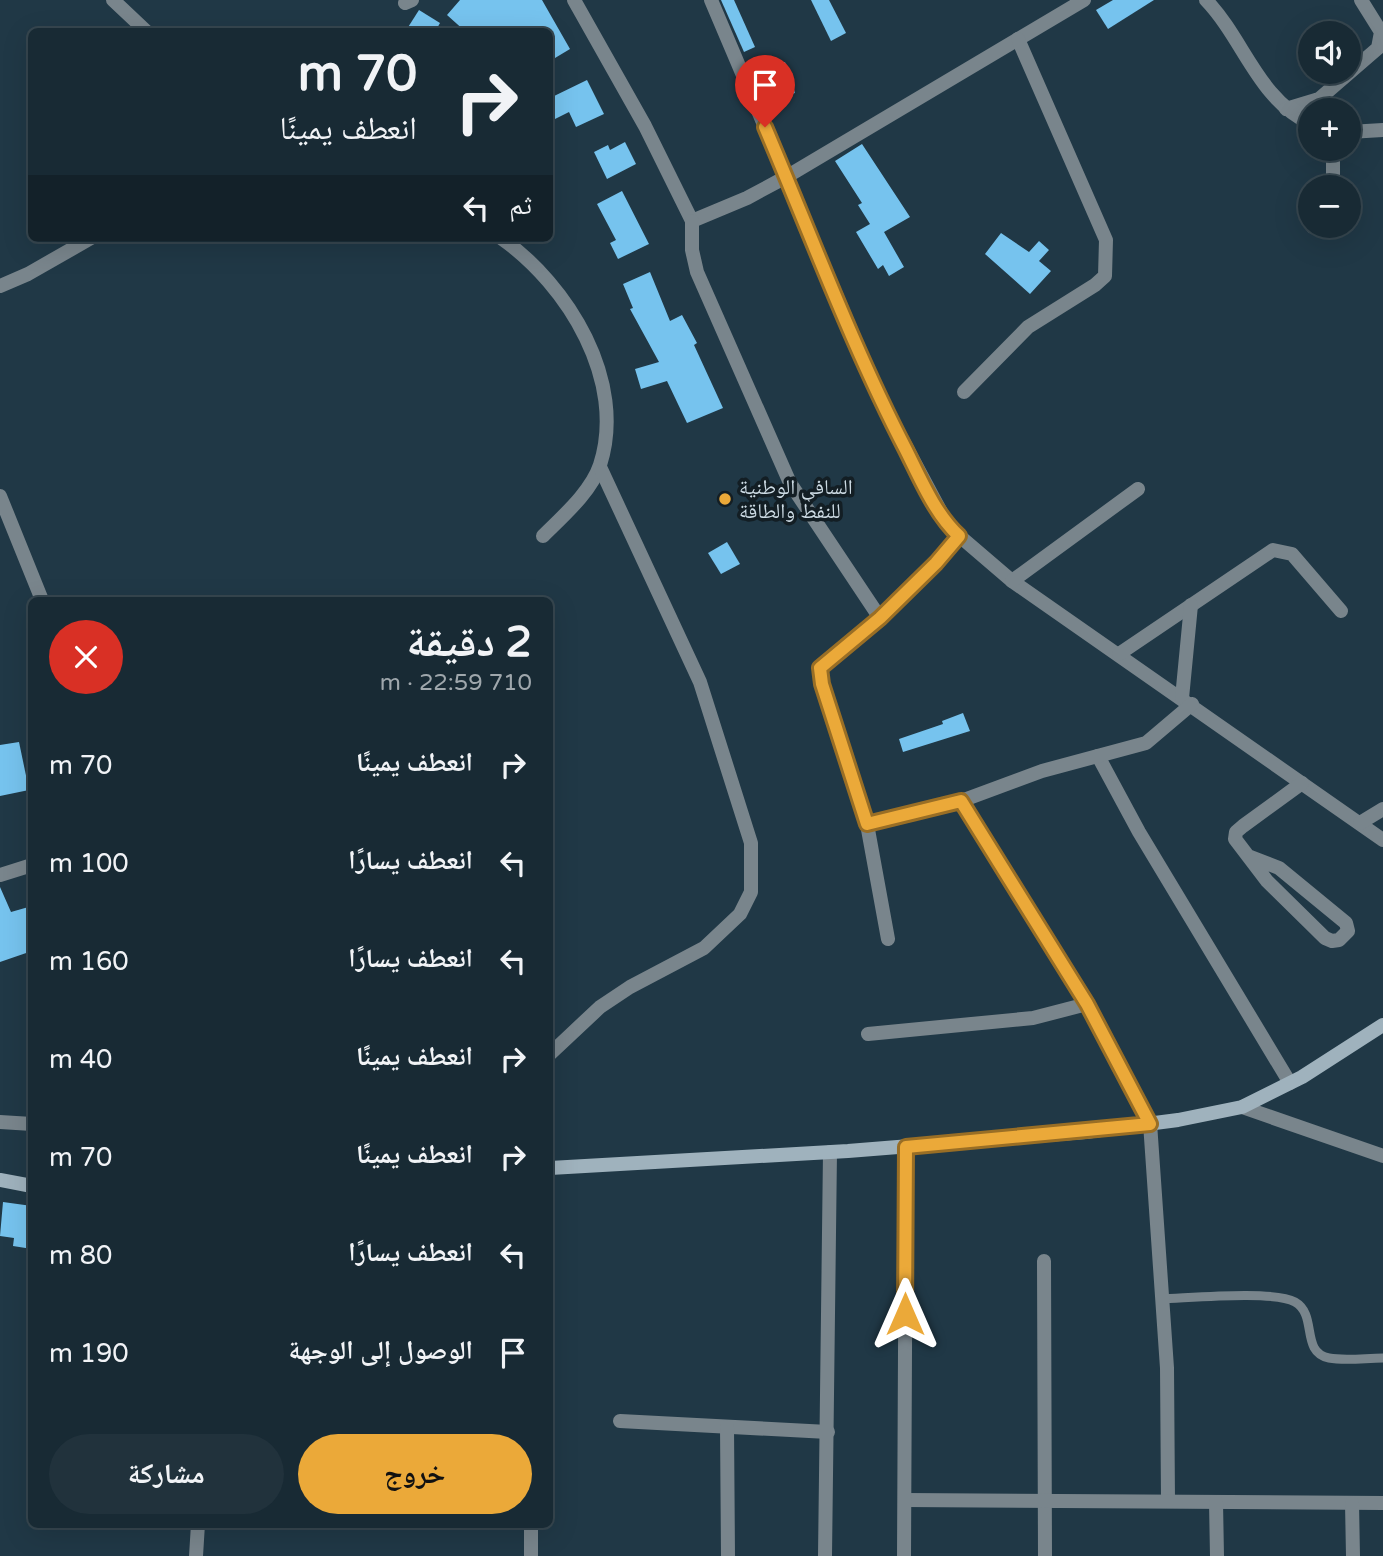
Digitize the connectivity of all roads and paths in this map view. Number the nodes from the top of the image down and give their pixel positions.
1 (113, 0) edge
2 (574, 0) edge
3 (711, 0) edge
4 (1084, 0) edge
5 (1206, 0) edge
6 (1361, 0) edge
7 (143, 28) edge
8 (1018, 39) junction
9 (1286, 110) junction
10 (1298, 117) edge
11 (1383, 130) edge
12 (1361, 131) edge
13 (786, 177) junction
14 (692, 221) junction
15 (84, 242) edge
16 (505, 242) edge
17 (0, 286) edge
18 (964, 393) dead end
19 (600, 467) junction
20 (1138, 489) dead end
21 (0, 496) edge
22 (543, 536) dead end
23 (959, 536) junction
24 (1012, 581) junction
25 (41, 597) edge
26 (1191, 606) junction
27 (1341, 611) dead end
28 (880, 618) junction
29 (1119, 654) junction
30 (1187, 701) junction
31 (1098, 756) junction
32 (1302, 783) junction
33 (961, 801) junction
34 (1383, 809) edge
35 (1360, 823) junction
36 (867, 824) junction
37 (1383, 840) edge
38 (1248, 856) junction
39 (28, 866) edge
40 (0, 874) edge
41 (888, 939) dead end
42 (1087, 1004) junction
43 (1381, 1029) edge
44 (867, 1034) dead end
45 (553, 1051) edge
46 (1290, 1083) junction
47 (1242, 1107) junction
48 (0, 1122) edge
49 (28, 1124) edge
50 (1150, 1124) junction
51 (906, 1147) junction
52 (830, 1152) junction
53 (1383, 1156) edge
54 (553, 1168) edge
55 (0, 1180) edge
56 (28, 1185) edge
57 (1044, 1261) dead end
58 (1161, 1299) junction
59 (1383, 1358) edge
60 (620, 1421) dead end
61 (727, 1427) junction
62 (828, 1432) junction
63 (905, 1500) junction
64 (1045, 1500) junction
65 (1168, 1501) junction
66 (1216, 1502) junction
67 (1352, 1503) junction
68 (1383, 1503) edge
69 (198, 1528) edge
70 (531, 1528) edge
71 (196, 1556) edge
72 (531, 1556) edge
73 (728, 1556) edge
74 (825, 1556) edge
75 (904, 1556) edge
76 (1045, 1556) edge
77 (1217, 1556) edge
78 (1353, 1556) edge

1 - 7 street
2 - 14 street
3 - 13 street
4 - 8 street
5 - 9 street
6 - 9 street
8 - 13 street
8 - 18 street
9 - 10 street
11 - 12 street
13 - 14 street
13 - 23 street
14 - 28 street
15 - 17 street
16 - 19 street
19 - 22 street
19 - 45 street
20 - 24 street
21 - 25 street
23 - 24 street
23 - 28 street
24 - 29 street
26 - 27 street
26 - 29 street
26 - 30 street
28 - 36 street
29 - 30 street
30 - 31 street
30 - 32 street
31 - 33 street
31 - 46 street
32 - 35 street
32 - 38 street
33 - 36 street
33 - 42 street
34 - 35 street
35 - 37 street
36 - 41 street
38 - 38 street
39 - 40 street
42 - 44 street
42 - 50 street
43 - 46 main road
46 - 47 main road
47 - 50 main road
47 - 53 street
48 - 49 street
50 - 51 main road
50 - 58 street
51 - 52 main road
51 - 63 street
52 - 54 main road
52 - 62 street
55 - 56 main road
57 - 64 street
58 - 59 lane
58 - 65 street
60 - 61 street
61 - 62 street
61 - 73 street
62 - 74 street
63 - 64 street
63 - 75 street
64 - 65 street
64 - 76 street
65 - 66 street
66 - 67 street
66 - 77 street
67 - 68 street
67 - 78 street
69 - 71 street
70 - 72 street

